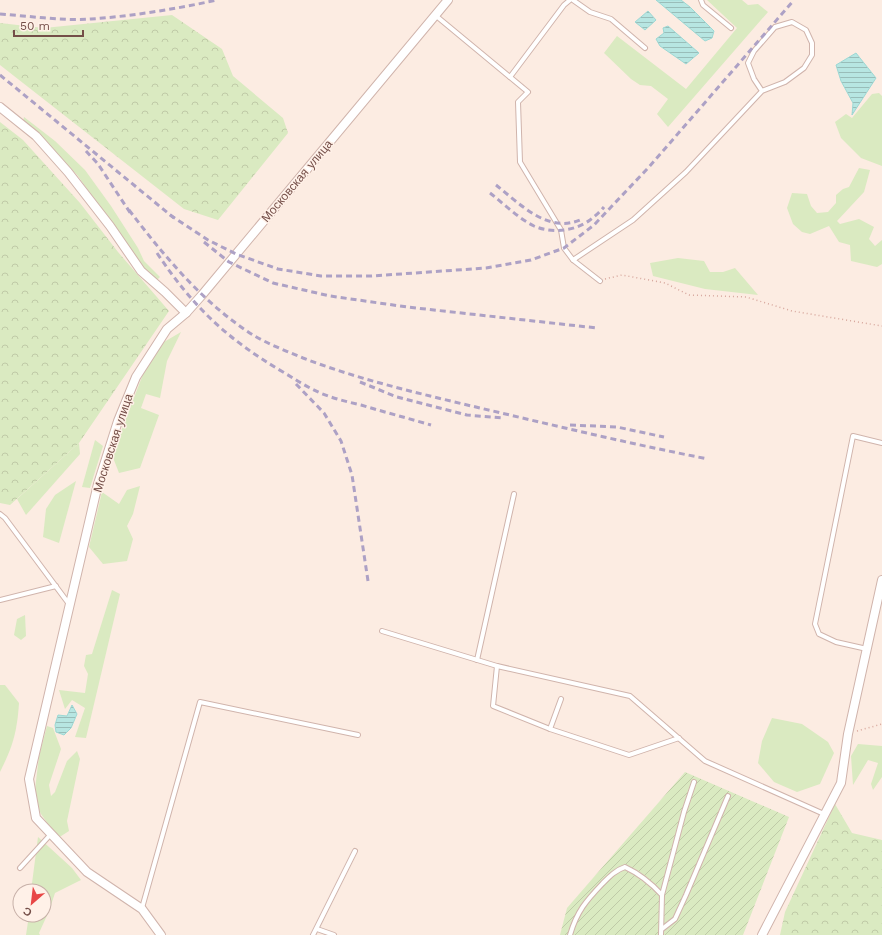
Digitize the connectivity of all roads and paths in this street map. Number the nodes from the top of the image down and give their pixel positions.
1 (448, 0) edge
2 (570, 0) edge
3 (573, 0) edge
4 (702, 0) edge
5 (434, 16) junction
6 (731, 28) dead end
7 (645, 48) dead end
8 (510, 77) junction
9 (762, 91) junction
10 (0, 107) edge
11 (573, 260) junction
12 (600, 281) joint
13 (186, 313) junction
14 (882, 326) edge
15 (882, 443) edge
16 (514, 494) dead end
17 (0, 514) edge
18 (882, 580) edge
19 (56, 586) junction
20 (0, 600) edge
21 (69, 604) junction
22 (382, 631) dead end
23 (867, 649) junction
24 (477, 660) junction
25 (497, 666) junction
26 (561, 699) dead end
27 (882, 724) edge
28 (550, 729) junction
29 (848, 734) junction
30 (358, 735) dead end
31 (679, 738) junction
32 (694, 782) dead end
33 (728, 796) dead end
34 (824, 814) junction
35 (51, 834) junction
36 (355, 851) dead end
37 (20, 868) dead end
38 (662, 895) junction
39 (142, 909) junction
40 (317, 928) junction
41 (662, 929) junction
42 (161, 935) edge
43 (313, 935) edge
44 (334, 935) edge
45 (570, 935) edge
46 (661, 935) edge
47 (762, 935) edge

1 - 5 street, Московская улица
2 - 8 lane
3 - 7 lane
4 - 6 lane
5 - 8 lane
5 - 13 street, Московская улица
8 - 11 lane
9 - 9 lane
9 - 11 lane
10 - 13 street
11 - 12 lane
12 - 14 path
13 - 21 street, Московская улица
15 - 23 lane
16 - 24 lane
17 - 19 lane
18 - 23 street
19 - 20 lane
19 - 21 lane
21 - 35 street, Московская улица
22 - 24 lane
23 - 29 street
24 - 25 lane
25 - 28 lane
25 - 31 lane
26 - 28 lane
27 - 29 path
28 - 31 lane
29 - 34 street
30 - 39 lane
31 - 34 lane
32 - 38 lane
33 - 41 lane
34 - 47 street
35 - 37 lane
35 - 39 street, Московская улица
36 - 40 lane
38 - 41 lane
38 - 45 lane
39 - 42 street, Московская улица
40 - 43 lane
40 - 44 lane
41 - 46 lane

